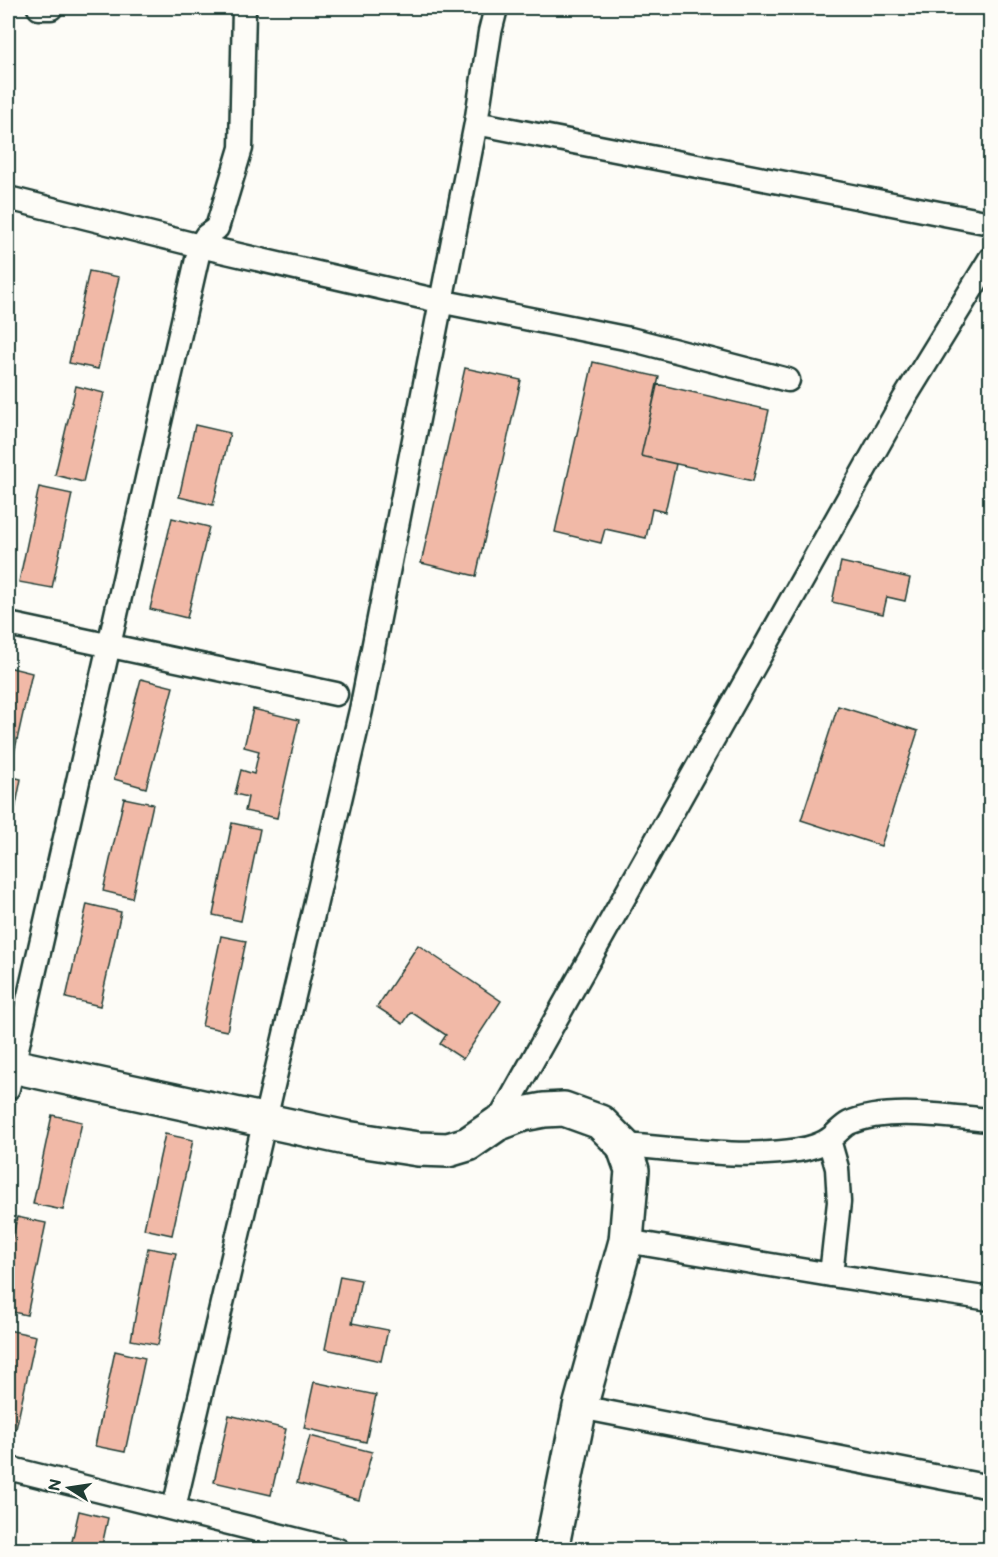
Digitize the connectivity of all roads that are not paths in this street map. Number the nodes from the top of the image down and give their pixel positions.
1 (39, 8) edge
2 (51, 8) edge
3 (244, 8) edge
4 (496, 8) edge
5 (476, 123) junction
6 (8, 198) edge
7 (990, 223) edge
8 (200, 246) junction
9 (990, 259) edge
10 (440, 301) junction
11 (788, 380) dead end
12 (8, 624) edge
13 (107, 644) junction
14 (336, 694) dead end
15 (9, 1073) edge
16 (990, 1120) edge
17 (263, 1121) junction
18 (497, 1124) junction
19 (829, 1140) junction
20 (624, 1145) junction
21 (627, 1241) junction
22 (831, 1275) junction
23 (990, 1299) edge
24 (580, 1407) junction
25 (8, 1468) edge
26 (990, 1488) edge
27 (174, 1508) junction
28 (338, 1550) edge
29 (551, 1550) edge

1 - 2 street
3 - 8 street
4 - 5 street
5 - 7 street
5 - 10 street
6 - 8 street
8 - 10 street
8 - 13 street
9 - 18 street
10 - 11 street
10 - 17 street
12 - 13 street
13 - 14 street
13 - 15 street
15 - 17 street
16 - 19 street
17 - 18 street
17 - 27 street
18 - 20 street
19 - 20 street
19 - 22 street
20 - 21 street
21 - 22 street
21 - 24 street
22 - 23 street
24 - 26 street
24 - 29 street
25 - 27 street
27 - 28 street

